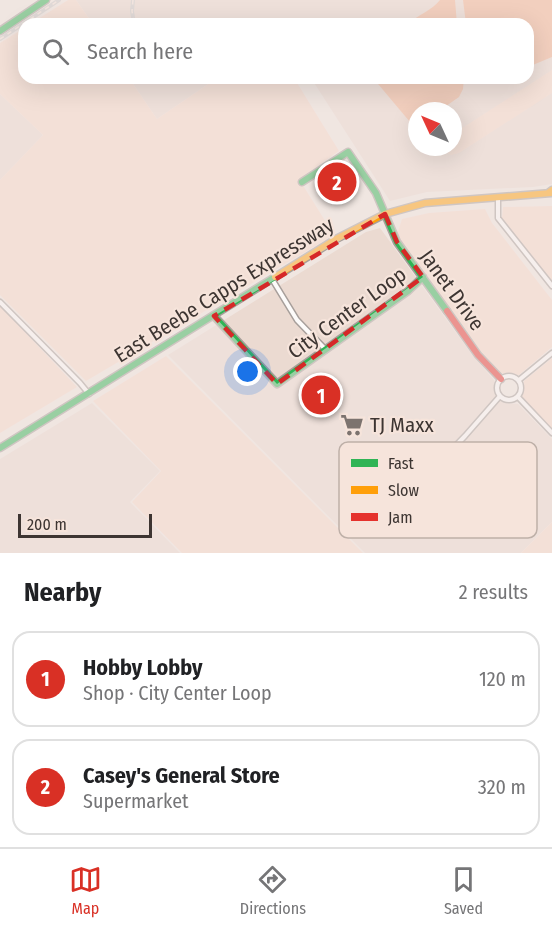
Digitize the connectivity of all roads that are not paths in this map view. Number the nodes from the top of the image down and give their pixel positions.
1 (46, 0) edge
2 (19, 18) edge
3 (18, 19) edge
4 (0, 31) edge
5 (302, 182) dead end
6 (551, 192) edge
7 (498, 196) junction
8 (385, 214) junction
9 (423, 277) junction
10 (272, 279) junction
11 (552, 286) edge
12 (0, 302) edge
13 (214, 316) junction
14 (326, 350) junction
15 (552, 353) edge
16 (501, 379) junction
17 (519, 380) junction
18 (89, 394) junction
19 (500, 396) junction
20 (518, 397) junction
21 (552, 433) edge
22 (459, 442) edge
23 (0, 448) edge

1 - 2 street
3 - 4 street
5 - 8 street, Janet Drive
6 - 7 street, East Beebe Capps Expressway
7 - 8 street, East Beebe Capps Expressway
7 - 11 street
8 - 9 street, Janet Drive
8 - 10 street, East Beebe Capps Expressway
9 - 14 street, City Center Loop
9 - 16 street, Janet Drive
10 - 13 street, East Beebe Capps Expressway
10 - 14 street
12 - 18 street
13 - 14 street, City Center Loop
13 - 18 street, East Beebe Capps Expressway
15 - 17 street
16 - 17 street
16 - 19 street
17 - 20 street
18 - 23 street, East Beebe Capps Expressway
19 - 20 street
19 - 22 street
20 - 21 street

